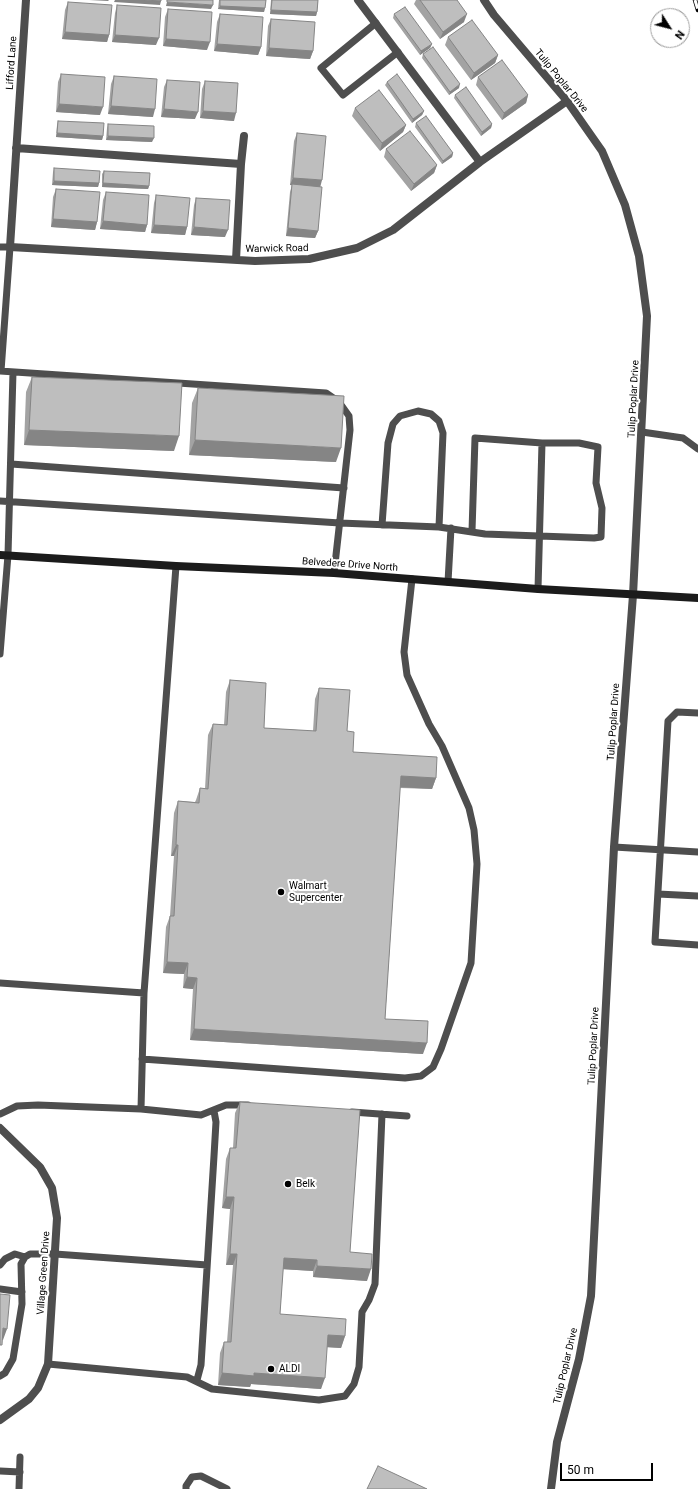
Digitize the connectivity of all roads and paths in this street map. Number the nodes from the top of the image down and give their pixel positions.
1 (26, 0) edge
2 (358, 0) edge
3 (484, 0) edge
4 (376, 24) junction
5 (398, 52) junction
6 (568, 101) junction
7 (244, 136) dead end
8 (16, 148) junction
9 (480, 162) junction
10 (242, 164) junction
11 (0, 247) edge
12 (10, 247) junction
13 (236, 260) junction
14 (4, 286) edge
15 (0, 371) edge
16 (13, 372) junction
17 (642, 432) junction
18 (542, 443) junction
19 (698, 448) edge
20 (11, 464) junction
21 (344, 488) junction
22 (0, 500) edge
23 (10, 501) junction
24 (340, 523) junction
25 (382, 525) junction
26 (439, 527) junction
27 (451, 528) junction
28 (472, 531) junction
29 (539, 535) junction
30 (4, 555) edge
31 (176, 566) junction
32 (334, 573) junction
33 (412, 579) junction
34 (448, 582) junction
35 (538, 589) junction
36 (633, 596) junction
37 (698, 598) edge
38 (0, 654) edge
39 (698, 713) edge
40 (614, 847) junction
41 (661, 850) junction
42 (698, 852) edge
43 (658, 894) junction
44 (698, 896) edge
45 (698, 945) edge
46 (0, 983) edge
47 (144, 993) junction
48 (142, 1059) junction
49 (260, 1105) edge
50 (140, 1109) junction
51 (214, 1111) junction
52 (343, 1111) edge
53 (0, 1114) edge
54 (382, 1114) junction
55 (408, 1116) dead end
56 (0, 1128) edge
57 (55, 1254) junction
58 (25, 1257) junction
59 (0, 1265) edge
60 (207, 1265) junction
61 (0, 1289) edge
62 (22, 1292) junction
63 (48, 1364) junction
64 (0, 1376) edge
65 (197, 1380) junction
66 (0, 1420) edge
67 (20, 1457) dead end
68 (0, 1471) edge
69 (20, 1472) junction
70 (19, 1489) edge
71 (186, 1489) edge
72 (227, 1489) edge
73 (551, 1489) edge

1 - 8 street, Lifford Lane
2 - 4 street
3 - 6 street, Tulip Poplar Drive
4 - 5 street
4 - 5 lane
5 - 9 street
6 - 9 street, Warwick Road
6 - 17 street, Tulip Poplar Drive
7 - 10 street
8 - 10 street
8 - 12 street, Lifford Lane
9 - 13 street, Warwick Road
10 - 13 street
11 - 12 lane
12 - 13 street, Warwick Road
12 - 14 lane
14 - 15 lane
15 - 16 lane
16 - 20 lane
16 - 21 lane
17 - 19 lane
17 - 36 street, Tulip Poplar Drive
18 - 28 lane
18 - 29 lane
18 - 29 lane
20 - 21 lane
20 - 23 lane
21 - 24 lane
22 - 23 lane
23 - 24 lane
23 - 30 lane
24 - 25 lane
24 - 32 lane
25 - 26 lane
25 - 26 lane
26 - 27 lane
27 - 28 lane
27 - 34 lane
28 - 29 lane
29 - 35 lane
30 - 31 street, Belvedere Drive North
30 - 38 lane
31 - 32 street, Belvedere Drive North
31 - 47 lane
32 - 33 street, Belvedere Drive North
33 - 34 street, Belvedere Drive North
33 - 48 lane
34 - 35 street, Belvedere Drive North
35 - 36 street, Belvedere Drive North
36 - 37 street, Belvedere Drive North
36 - 40 street, Tulip Poplar Drive
39 - 41 lane
40 - 41 lane
40 - 73 street, Tulip Poplar Drive
41 - 42 lane
41 - 43 lane
43 - 44 lane
43 - 45 lane
46 - 47 lane
47 - 48 lane
48 - 50 lane
49 - 51 lane
50 - 51 lane
50 - 53 lane
51 - 60 lane
52 - 54 lane
54 - 55 lane
54 - 65 lane
56 - 57 street, Village Green Drive
57 - 58 lane
57 - 60 lane
57 - 63 street, Village Green Drive
58 - 59 lane
58 - 62 lane
60 - 65 lane
61 - 62 lane
62 - 64 lane
63 - 65 lane
63 - 66 street, Village Green Drive
67 - 69 lane
68 - 69 lane
69 - 70 lane
71 - 72 lane

